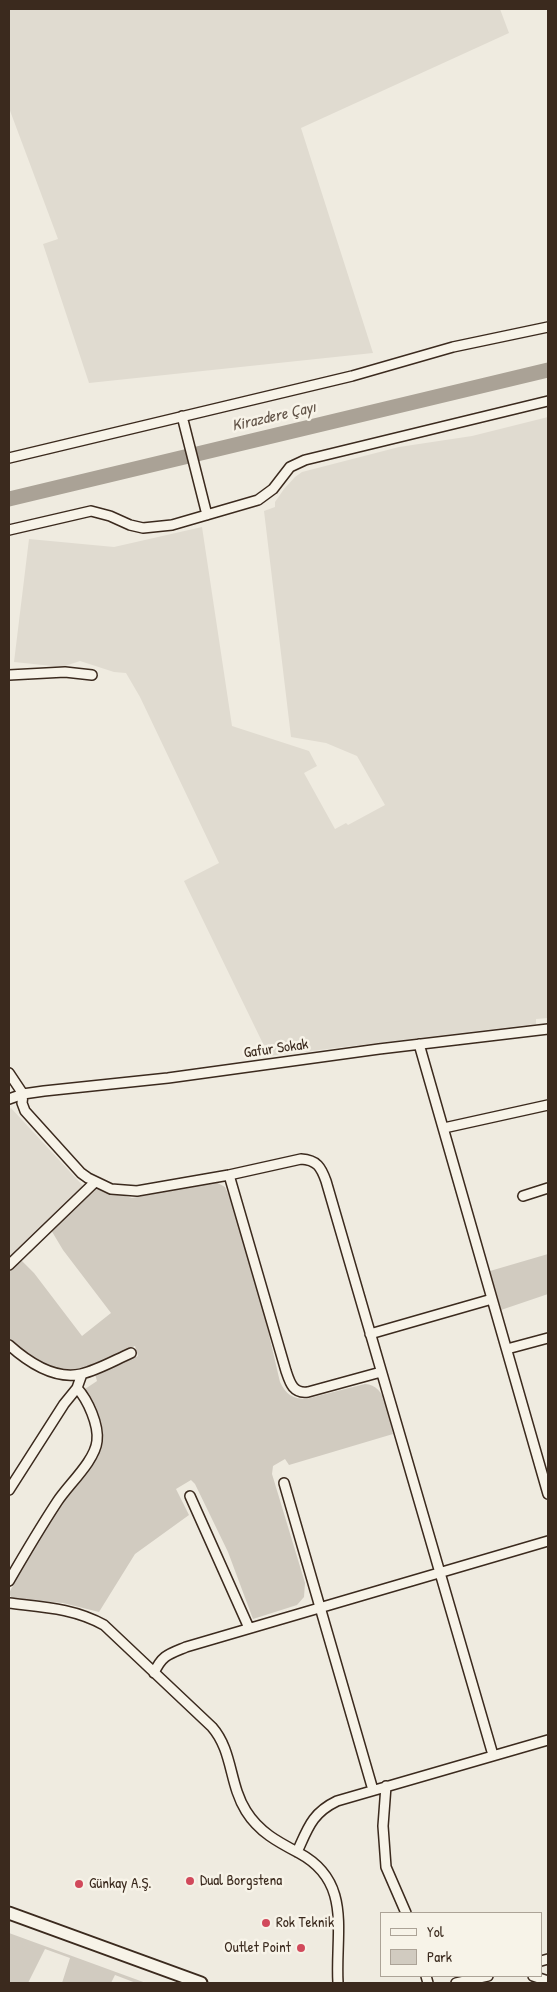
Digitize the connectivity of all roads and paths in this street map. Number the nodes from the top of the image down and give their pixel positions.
1 (548, 327) edge
2 (548, 402) edge
3 (182, 416) junction
4 (9, 458) edge
5 (206, 511) junction
6 (9, 530) edge
7 (9, 675) edge
8 (92, 675) dead end
9 (548, 1029) edge
10 (420, 1044) junction
11 (9, 1073) edge
12 (23, 1094) junction
13 (9, 1099) edge
14 (548, 1105) edge
15 (444, 1128) junction
16 (229, 1175) junction
17 (95, 1182) junction
18 (548, 1188) edge
19 (523, 1196) dead end
20 (9, 1265) edge
21 (492, 1299) junction
22 (370, 1334) junction
23 (548, 1338) edge
24 (9, 1345) edge
25 (507, 1348) junction
26 (131, 1353) dead end
27 (381, 1372) junction
28 (82, 1374) junction
29 (77, 1388) junction
30 (284, 1483) dead end
31 (9, 1490) edge
32 (548, 1494) edge
33 (190, 1496) dead end
34 (548, 1541) edge
35 (440, 1572) junction
36 (9, 1581) edge
37 (9, 1603) edge
38 (319, 1608) junction
39 (249, 1628) junction
40 (154, 1673) junction
41 (548, 1740) edge
42 (494, 1755) junction
43 (386, 1786) junction
44 (373, 1790) junction
45 (297, 1852) junction
46 (406, 1912) edge
47 (9, 1913) edge
48 (9, 1921) edge
49 (483, 1977) edge
50 (179, 1983) edge
51 (201, 1983) edge
52 (338, 1983) edge
53 (456, 1983) edge

1 - 3 street
2 - 5 street
3 - 4 street
3 - 5 street
5 - 6 street
7 - 8 street
9 - 10 street, Gafur Sokak
10 - 12 street, Gafur Sokak
10 - 15 street
11 - 12 street
12 - 13 street, Gafur Sokak
12 - 17 street
14 - 15 street
15 - 21 street
16 - 17 street
16 - 22 street
16 - 27 street
17 - 20 street
18 - 19 street
21 - 22 street
21 - 25 street
22 - 27 street
23 - 25 street
24 - 28 street
25 - 32 street
26 - 28 street
27 - 35 street
28 - 29 street
29 - 31 street
29 - 36 street
30 - 38 street
33 - 39 street
34 - 35 street
35 - 38 street
35 - 42 street
37 - 40 street
38 - 39 street
38 - 44 street
39 - 40 street
40 - 45 street
41 - 42 street
42 - 43 street
43 - 44 street
43 - 46 street
44 - 45 street
45 - 52 street
47 - 51 main road
48 - 50 main road
49 - 53 street

